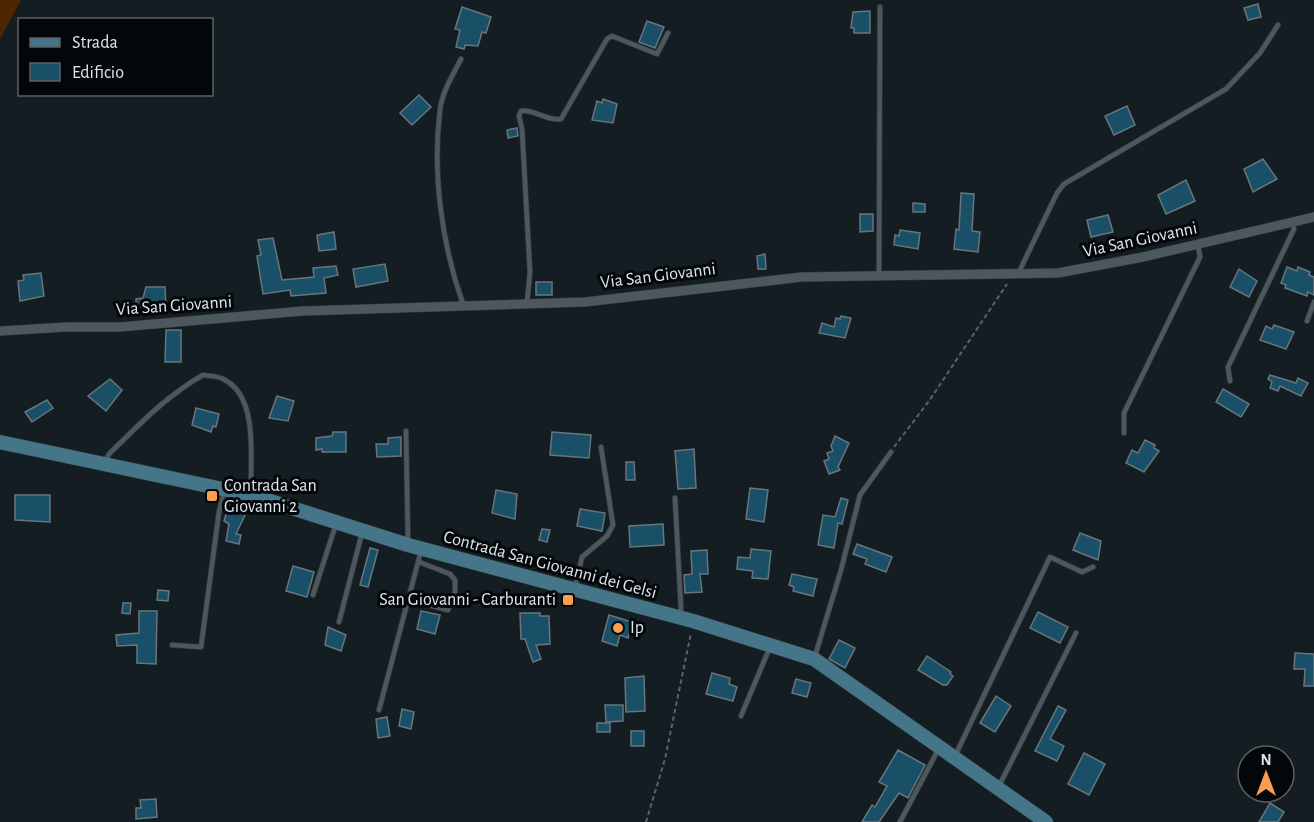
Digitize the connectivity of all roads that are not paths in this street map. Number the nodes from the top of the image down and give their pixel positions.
1 (880, 7) dead end
2 (1278, 25) dead end
3 (668, 33) dead end
4 (461, 59) dead end
5 (1314, 217) edge
6 (1292, 223) junction
7 (1198, 245) junction
8 (1016, 274) junction
9 (879, 275) junction
10 (1314, 302) edge
11 (527, 303) junction
12 (463, 304) junction
13 (1307, 321) dead end
14 (0, 331) edge
15 (1230, 381) dead end
16 (406, 431) dead end
17 (1124, 433) dead end
18 (0, 442) edge
19 (601, 447) dead end
20 (891, 452) road end
21 (105, 463) junction
22 (225, 489) junction
23 (251, 495) junction
24 (675, 498) dead end
25 (337, 522) junction
26 (362, 530) junction
27 (408, 545) junction
28 (420, 555) junction
29 (1093, 567) dead end
30 (574, 591) junction
31 (313, 595) dead end
32 (429, 605) dead end
33 (678, 617) junction
34 (339, 621) dead end
35 (1076, 633) dead end
36 (771, 644) junction
37 (172, 645) dead end
38 (814, 658) junction
39 (380, 710) dead end
40 (741, 716) dead end
41 (940, 747) junction
42 (954, 758) junction
43 (998, 789) junction
44 (900, 822) edge
45 (1046, 822) edge

1 - 9 lane
2 - 8 lane
3 - 11 lane
4 - 12 lane
5 - 6 street, Via San Giovanni
6 - 7 street, Via San Giovanni
6 - 15 lane
7 - 8 street, Via San Giovanni
7 - 17 lane
8 - 9 street, Via San Giovanni
9 - 11 street, Via San Giovanni
10 - 13 lane
11 - 12 street, Via San Giovanni
12 - 14 street, Via San Giovanni
16 - 27 lane
18 - 21 main road, Contrada San Giovanni dei Gelsi
19 - 30 lane
20 - 38 lane
21 - 22 main road, Contrada San Giovanni dei Gelsi
21 - 23 lane
22 - 23 main road, Contrada San Giovanni dei Gelsi
22 - 37 lane
23 - 25 main road, Contrada San Giovanni dei Gelsi
24 - 33 lane
25 - 26 main road, Contrada San Giovanni dei Gelsi
25 - 31 lane
26 - 27 main road, Contrada San Giovanni dei Gelsi
26 - 34 lane
27 - 28 main road, Contrada San Giovanni dei Gelsi
28 - 30 main road, Contrada San Giovanni dei Gelsi
28 - 32 lane
28 - 39 lane
29 - 42 lane
30 - 33 main road, Contrada San Giovanni dei Gelsi
33 - 36 main road, Contrada San Giovanni dei Gelsi
35 - 43 lane
36 - 38 main road, Contrada San Giovanni dei Gelsi
36 - 40 lane
38 - 41 main road, Contrada San Giovanni dei Gelsi
41 - 42 main road, Contrada San Giovanni dei Gelsi
41 - 44 lane
42 - 43 main road, Contrada San Giovanni dei Gelsi
43 - 45 main road, Contrada San Giovanni dei Gelsi

